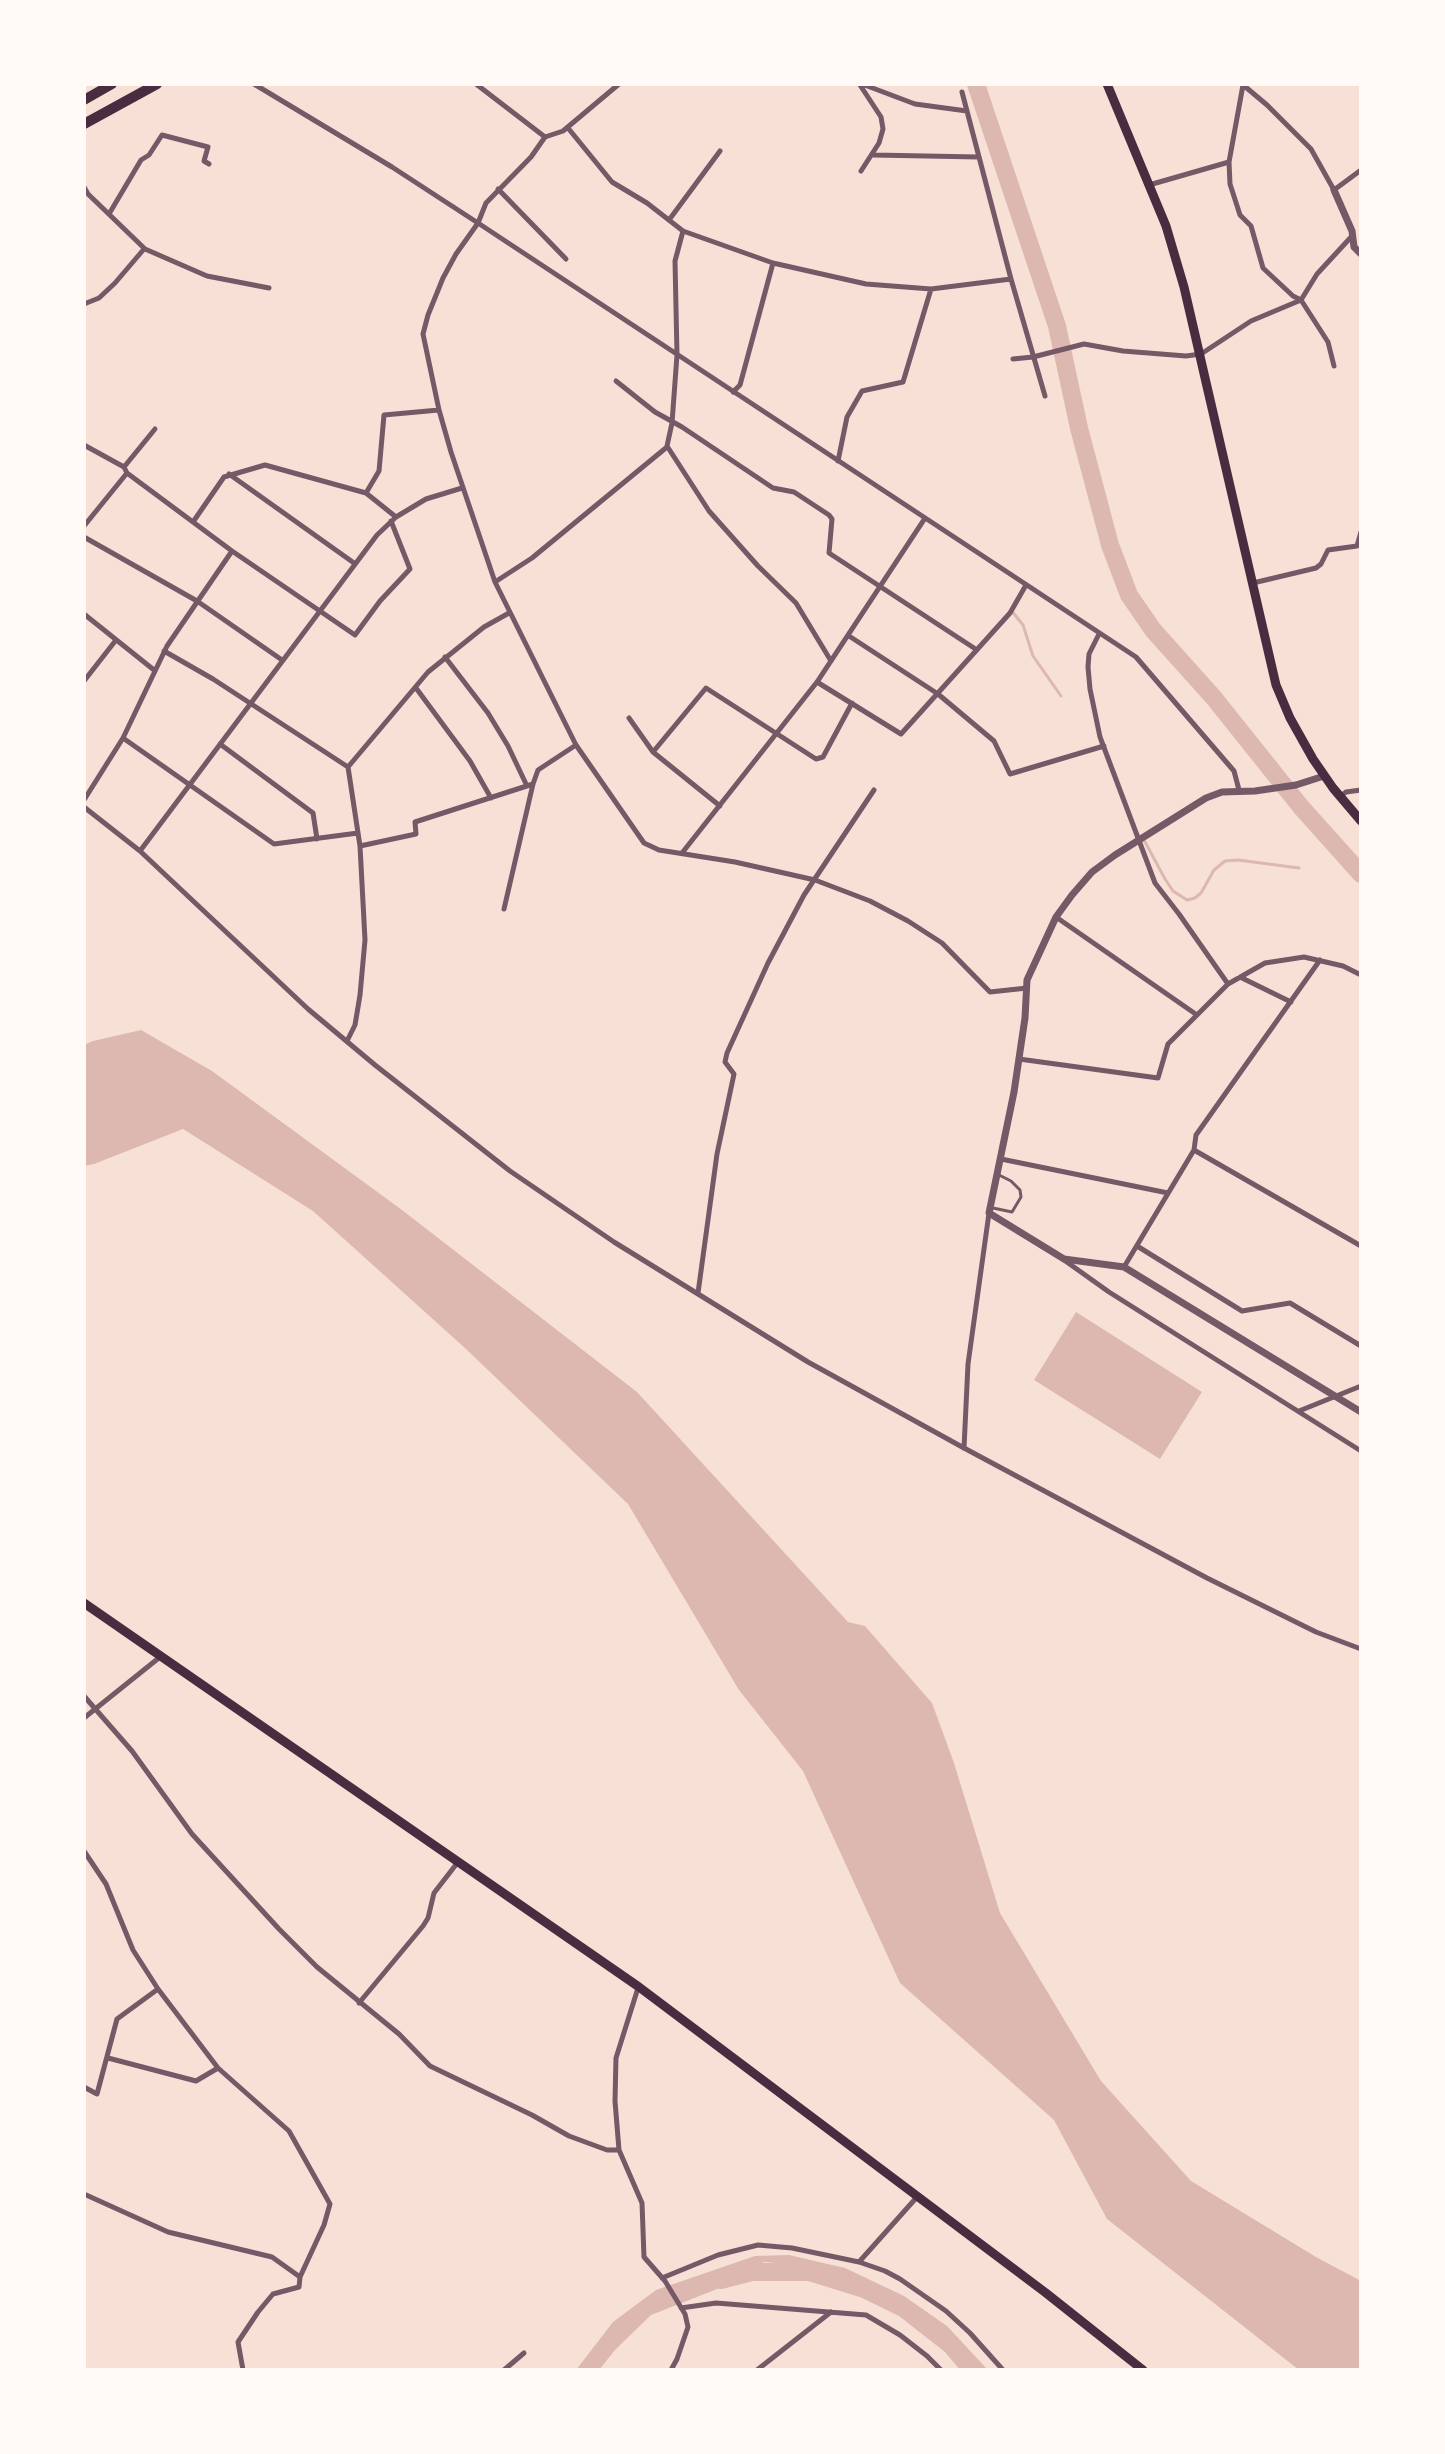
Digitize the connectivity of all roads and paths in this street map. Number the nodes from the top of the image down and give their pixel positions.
1 (112, 84) edge
2 (157, 84) edge
3 (254, 84) edge
4 (476, 84) edge
5 (619, 84) edge
6 (861, 84) edge
7 (1107, 84) edge
8 (1242, 85) edge
9 (962, 92) dead end
10 (84, 100) edge
11 (967, 111) junction
12 (84, 124) edge
13 (568, 128) junction
14 (545, 137) junction
15 (720, 151) dead end
16 (873, 155) junction
17 (979, 157) junction
18 (1229, 162) junction
19 (209, 164) dead end
20 (1361, 170) edge
21 (861, 171) dead end
22 (1149, 185) junction
23 (84, 187) edge
24 (498, 189) junction
25 (1334, 190) junction
26 (109, 214) junction
27 (669, 220) junction
28 (478, 223) junction
29 (683, 231) junction
30 (1352, 236) junction
31 (145, 249) junction
32 (1361, 254) edge
33 (566, 259) dead end
34 (773, 263) junction
35 (1011, 279) junction
36 (269, 288) dead end
37 (931, 289) junction
38 (1301, 300) junction
39 (84, 304) edge
40 (1201, 354) junction
41 (677, 355) junction
42 (1033, 357) junction
43 (1013, 359) dead end
44 (1334, 366) dead end
45 (616, 381) dead end
46 (733, 392) junction
47 (1045, 396) dead end
48 (439, 410) junction
49 (672, 423) junction
50 (155, 429) dead end
51 (84, 445) edge
52 (667, 446) junction
53 (838, 461) junction
54 (126, 470) junction
55 (229, 474) junction
56 (462, 488) junction
57 (366, 493) junction
58 (925, 518) junction
59 (394, 519) junction
60 (193, 522) junction
61 (84, 526) edge
62 (1361, 532) edge
63 (84, 537) edge
64 (232, 551) junction
65 (354, 563) junction
66 (495, 582) junction
67 (1252, 584) junction
68 (1026, 585) junction
69 (880, 586) junction
70 (197, 601) junction
71 (319, 611) junction
72 (509, 613) junction
73 (84, 614) edge
74 (1099, 634) junction
75 (849, 636) junction
76 (116, 640) junction
77 (977, 650) junction
78 (164, 651) junction
79 (445, 657) junction
80 (282, 660) junction
81 (831, 661) junction
82 (154, 670) junction
83 (87, 672) edge
84 (84, 681) edge
85 (817, 682) junction
86 (416, 688) junction
87 (938, 694) junction
88 (250, 703) junction
89 (852, 703) junction
90 (629, 718) dead end
91 (776, 734) junction
92 (123, 738) junction
93 (220, 744) junction
94 (576, 745) junction
95 (1104, 746) junction
96 (653, 752) junction
97 (348, 767) junction
98 (1319, 778) junction
99 (189, 784) junction
100 (530, 785) junction
101 (874, 790) dead end
102 (1239, 790) junction
103 (1361, 790) edge
104 (1340, 796) junction
105 (491, 798) junction
106 (84, 800) edge
107 (720, 806) junction
108 (84, 807) edge
109 (1361, 821) edge
110 (358, 833) junction
111 (317, 839) junction
112 (1139, 840) junction
113 (360, 846) junction
114 (140, 851) junction
115 (682, 853) junction
116 (815, 880) junction
117 (504, 909) dead end
118 (1056, 917) junction
119 (1320, 960) junction
120 (1361, 975) edge
121 (1239, 977) junction
122 (1228, 984) junction
123 (1027, 988) junction
124 (1291, 1002) junction
125 (1197, 1015) junction
126 (347, 1041) junction
127 (1019, 1059) junction
128 (1194, 1150) junction
129 (1001, 1159) junction
130 (997, 1174) junction
131 (1168, 1193) junction
132 (989, 1210) junction
133 (1137, 1246) junction
134 (1361, 1246) edge
135 (1064, 1259) junction
136 (1124, 1267) junction
137 (698, 1293) junction
138 (1361, 1346) edge
139 (1361, 1386) edge
140 (1337, 1396) junction
141 (1299, 1411) junction
142 (1361, 1412) edge
143 (964, 1448) junction
144 (1361, 1451) edge
145 (84, 1603) edge
146 (1361, 1649) edge
147 (160, 1656) junction
148 (84, 1696) edge
149 (95, 1709) junction
150 (84, 1718) edge
151 (84, 1851) edge
152 (458, 1861) junction
153 (639, 1987) junction
154 (158, 1989) junction
155 (359, 2003) junction
156 (108, 2058) junction
157 (218, 2068) junction
158 (84, 2087) edge
159 (619, 2150) junction
160 (84, 2194) edge
161 (918, 2197) junction
162 (859, 2262) junction
163 (300, 2277) junction
164 (664, 2280) junction
165 (680, 2307) junction
166 (831, 2312) junction
167 (524, 2353) dead end
168 (243, 2370) edge
169 (504, 2370) edge
170 (671, 2370) edge
171 (757, 2370) edge
172 (941, 2370) edge
173 (1003, 2370) edge
174 (1143, 2370) edge

1 - 10 highway
2 - 12 highway
3 - 28 street
4 - 14 street
5 - 13 street
6 - 11 street
6 - 16 street
7 - 22 main road
8 - 18 street
8 - 25 street
9 - 11 street
11 - 17 street
13 - 14 street
13 - 27 street
14 - 24 street
15 - 27 street
16 - 17 street
16 - 21 street
17 - 35 street
18 - 22 street
18 - 38 street
19 - 26 street
20 - 25 street
22 - 40 main road
23 - 26 street
24 - 28 street
24 - 33 street
25 - 30 street
26 - 31 street
27 - 29 street
28 - 41 street
28 - 48 street
29 - 34 street
29 - 41 street
30 - 32 street
30 - 38 street
31 - 36 street
31 - 39 street
34 - 37 street
34 - 46 street
35 - 37 street
35 - 42 street
37 - 53 street
38 - 40 street
38 - 44 street
40 - 42 street
40 - 67 main road
41 - 46 street
41 - 49 street
42 - 43 street
42 - 47 street
45 - 49 street
46 - 53 street
48 - 56 street
48 - 57 street
49 - 52 street
49 - 69 street
50 - 54 street
51 - 54 street
52 - 66 street
52 - 81 street
53 - 58 street
54 - 60 street
54 - 61 street
55 - 57 street
55 - 60 street
55 - 65 street
56 - 59 street
56 - 66 street
57 - 59 street
58 - 68 street
58 - 69 street
59 - 65 street
59 - 71 street
60 - 64 street
62 - 67 street
63 - 70 street
64 - 70 street
64 - 71 street
65 - 71 street
66 - 72 street
67 - 98 main road
68 - 74 street
68 - 77 street
69 - 75 street
69 - 77 street
70 - 78 street
70 - 80 street
71 - 80 street
72 - 79 street
72 - 94 street
73 - 76 street
74 - 95 street
74 - 102 street
75 - 81 street
75 - 87 street
76 - 82 street
76 - 83 street
77 - 87 street
78 - 82 street
78 - 88 street
79 - 86 street
79 - 100 street
80 - 88 street
81 - 85 street
82 - 92 street
83 - 84 street
85 - 89 street
85 - 91 street
86 - 97 street
86 - 105 street
87 - 89 street
87 - 95 street
88 - 93 street
88 - 97 street
89 - 91 street
90 - 96 street
91 - 96 street
91 - 107 street
92 - 99 street
92 - 106 street
93 - 99 street
93 - 111 street
94 - 100 street
94 - 115 street
95 - 112 street
96 - 107 street
97 - 110 street
98 - 102 street
98 - 104 main road
99 - 111 street
99 - 114 street
100 - 105 street
100 - 117 street
101 - 116 street
102 - 112 street
103 - 104 street
104 - 109 main road
105 - 113 street
107 - 115 street
108 - 114 street
110 - 111 street
110 - 113 street
112 - 118 street
112 - 122 street
113 - 126 street
114 - 126 street
115 - 116 street
116 - 123 street
116 - 137 street
118 - 123 street
118 - 125 street
119 - 120 street
119 - 121 street
119 - 124 street
121 - 122 street
121 - 124 street
122 - 125 street
123 - 127 street
124 - 128 street
125 - 127 street
126 - 137 street
127 - 129 street
128 - 131 street
128 - 134 street
129 - 130 street
129 - 131 street
130 - 132 street
130 - 132 lane
131 - 133 street
132 - 135 street
132 - 143 street
133 - 136 street
133 - 138 street
135 - 136 street
135 - 141 street
136 - 140 street
137 - 143 street
139 - 140 street
140 - 141 street
140 - 142 street
141 - 144 street
143 - 146 street
145 - 147 main road
147 - 149 street
147 - 152 main road
148 - 149 street
149 - 150 street
149 - 155 street
151 - 154 street
152 - 153 main road
152 - 155 street
153 - 159 street
153 - 161 main road
154 - 156 street
154 - 157 street
155 - 159 street
156 - 157 street
156 - 158 street
157 - 163 street
159 - 164 street
160 - 163 street
161 - 162 street
161 - 174 main road
162 - 164 street
162 - 173 street
163 - 168 street
164 - 165 street
165 - 166 street
165 - 170 street
166 - 171 street
166 - 172 street
167 - 169 street

